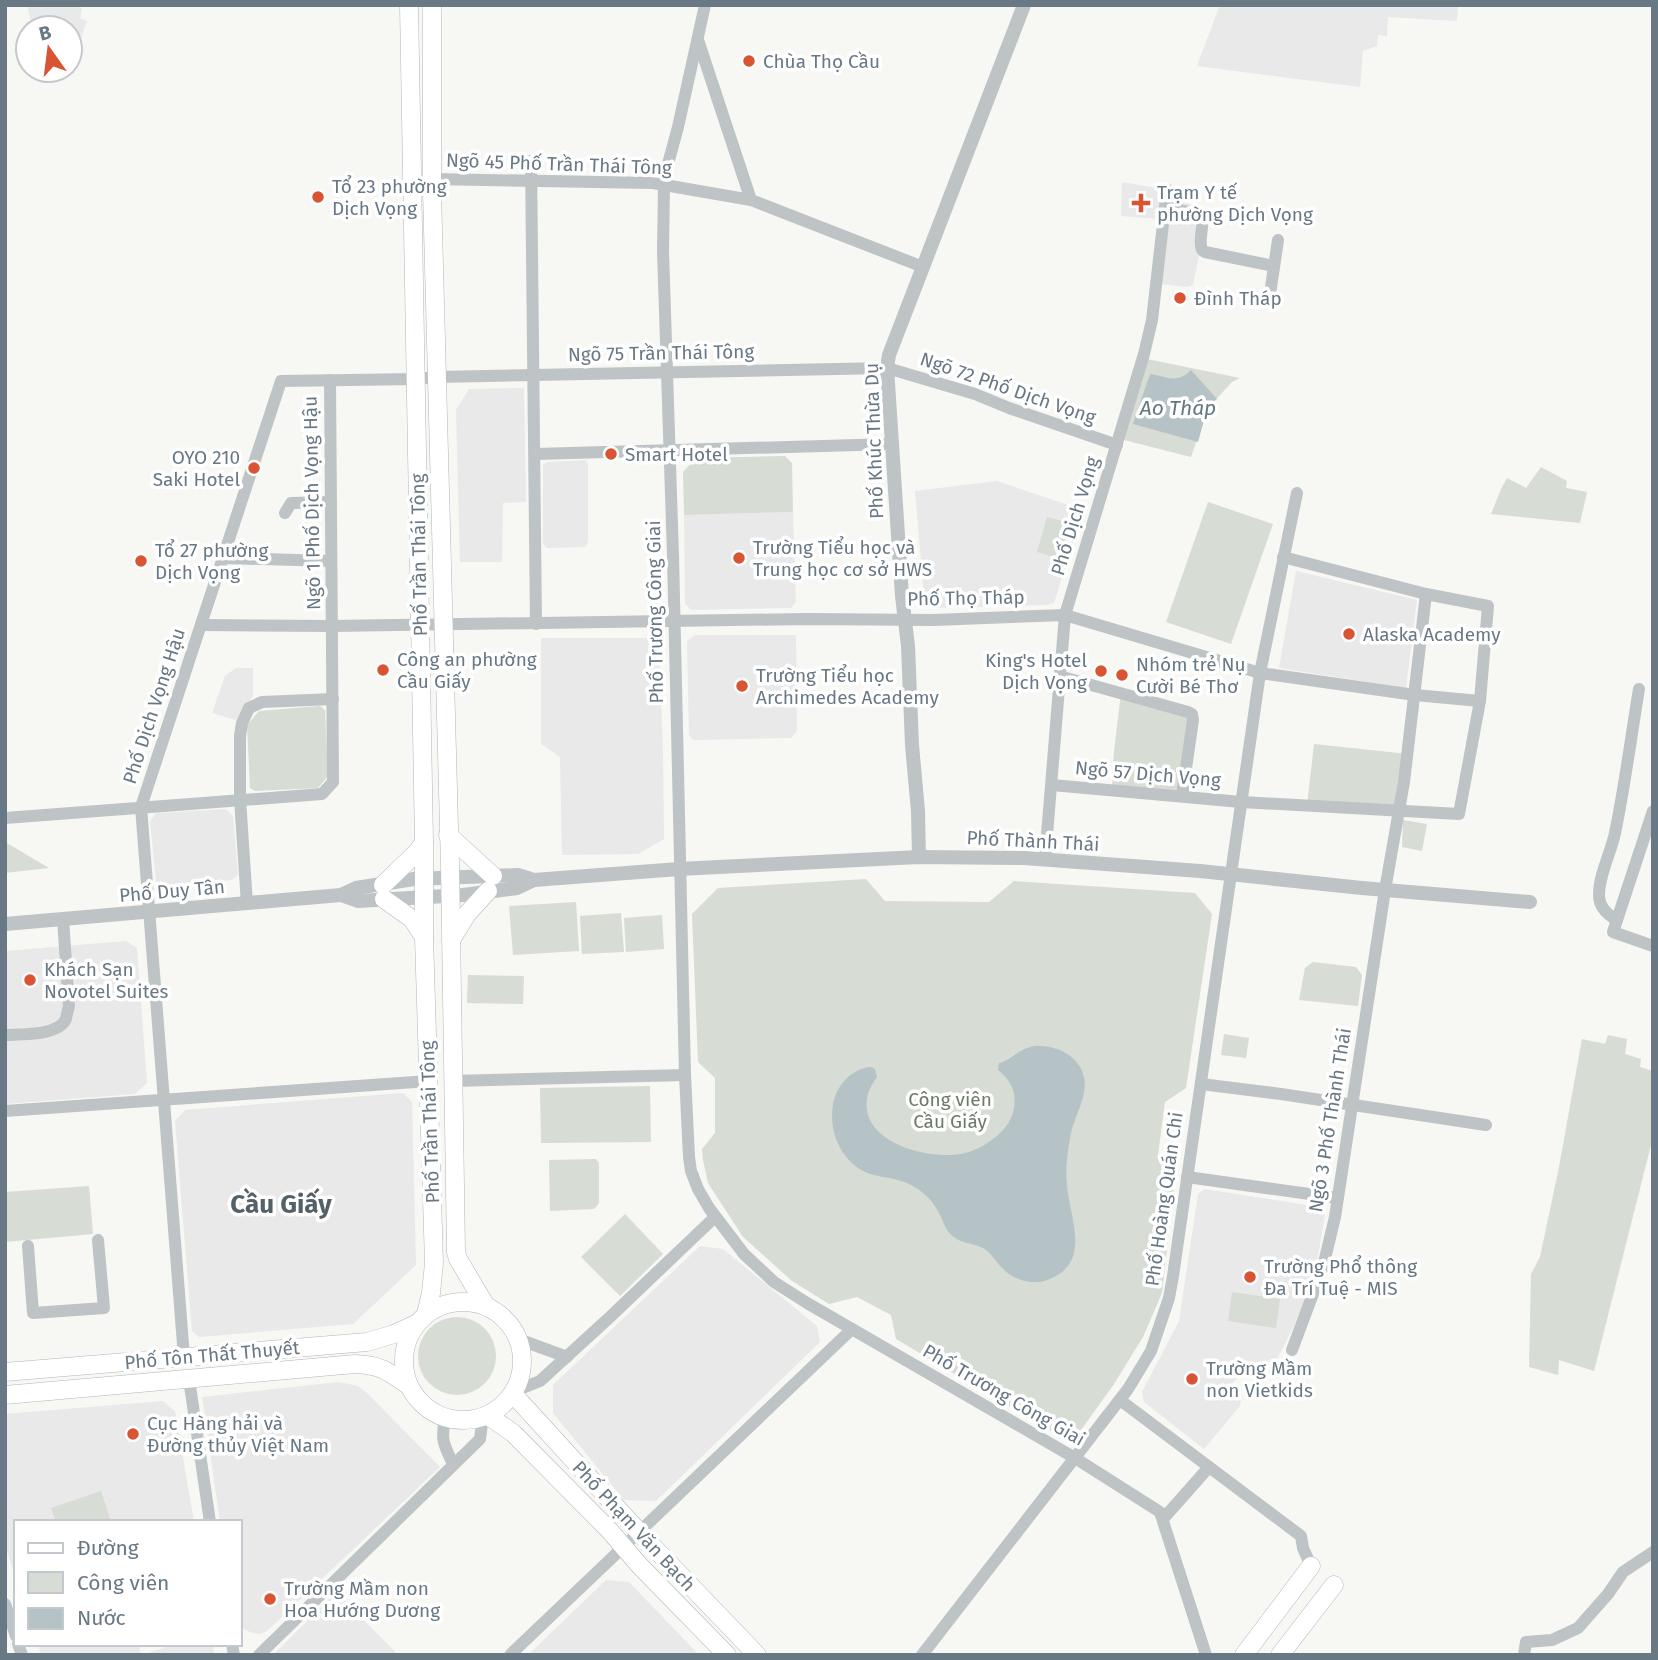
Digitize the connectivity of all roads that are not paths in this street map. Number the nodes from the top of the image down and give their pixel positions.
1 (409, 5) edge
2 (432, 5) edge
3 (705, 5) edge
4 (1024, 5) edge
5 (697, 40) junction
6 (531, 161) dead end
7 (412, 179) junction
8 (432, 179) junction
9 (532, 181) junction
10 (664, 186) junction
11 (1167, 189) dead end
12 (751, 200) junction
13 (1166, 207) junction
14 (1278, 240) dead end
15 (1274, 266) junction
16 (923, 267) junction
17 (1270, 294) dead end
18 (887, 368) junction
19 (667, 372) junction
20 (534, 374) junction
21 (437, 377) junction
22 (416, 379) junction
23 (330, 380) junction
24 (892, 444) junction
25 (1117, 445) junction
26 (670, 449) junction
27 (535, 454) junction
28 (1297, 493) dead end
29 (331, 502) junction
30 (285, 513) dead end
31 (1283, 556) junction
32 (223, 558) junction
33 (331, 561) junction
34 (1426, 594) junction
35 (1065, 615) junction
36 (905, 619) junction
37 (674, 622) junction
38 (536, 624) junction
39 (201, 625) junction
40 (420, 625) junction
41 (443, 625) junction
42 (332, 626) junction
43 (1260, 673) junction
44 (1059, 676) junction
45 (1639, 688) dead end
46 (1415, 695) junction
47 (333, 699) junction
48 (1480, 701) junction
49 (1052, 785) junction
50 (1182, 796) junction
51 (240, 799) junction
52 (1241, 802) junction
53 (141, 807) junction
54 (1398, 811) junction
55 (1653, 811) edge
56 (5, 818) edge
57 (448, 835) junction
58 (424, 842) junction
59 (919, 857) junction
60 (1045, 859) junction
61 (679, 869) junction
62 (1231, 874) junction
63 (450, 876) junction
64 (424, 878) junction
65 (491, 883) junction
66 (1385, 890) junction
67 (384, 892) junction
68 (450, 895) junction
69 (424, 898) junction
70 (1533, 898) dead end
71 (247, 904) junction
72 (150, 912) junction
73 (63, 919) junction
74 (5, 924) edge
75 (1615, 926) junction
76 (424, 937) junction
77 (451, 940) junction
78 (1653, 946) edge
79 (5, 1035) edge
80 (685, 1075) junction
81 (429, 1081) junction
82 (453, 1081) junction
83 (1201, 1084) junction
84 (164, 1101) junction
85 (1352, 1105) junction
86 (5, 1111) edge
87 (1486, 1125) dead end
88 (1187, 1177) junction
89 (1338, 1198) junction
90 (715, 1217) junction
91 (98, 1240) dead end
92 (28, 1246) dead end
93 (458, 1259) junction
94 (434, 1263) junction
95 (486, 1306) junction
96 (421, 1319) junction
97 (852, 1329) junction
98 (518, 1339) junction
99 (1292, 1350) dead end
100 (184, 1357) junction
101 (568, 1357) junction
102 (152, 1360) junction
103 (5, 1372) edge
104 (189, 1379) junction
105 (155, 1382) junction
106 (409, 1386) junction
107 (514, 1393) junction
108 (5, 1395) edge
109 (1120, 1400) junction
110 (532, 1415) junction
111 (485, 1416) junction
112 (445, 1418) junction
113 (513, 1433) junction
114 (1075, 1458) junction
115 (453, 1464) junction
116 (1209, 1467) junction
117 (1163, 1519) junction
118 (210, 1520) edge
119 (639, 1532) junction
120 (624, 1547) junction
121 (1653, 1552) edge
122 (1311, 1566) joint
123 (1334, 1585) dead end
124 (5, 1604) edge
125 (1271, 1620) junction
126 (14, 1630) edge
127 (1295, 1636) junction
128 (259, 1655) edge
129 (510, 1655) edge
130 (727, 1655) edge
131 (757, 1655) edge
132 (922, 1655) edge
133 (1206, 1655) edge
134 (1244, 1655) edge
135 (1280, 1655) edge
136 (1524, 1655) edge

1 - 7 main road, Phố Trần Thái Tông
2 - 8 main road, Phố Trần Thái Tông
3 - 5 street, Phố Trương Công Giai
4 - 16 street, Phố Khúc Thừa Dụ
5 - 10 street, Phố Trương Công Giai
5 - 12 street
6 - 9 street
7 - 8 main road
7 - 22 main road, Phố Trần Thái Tông
8 - 9 street, Ngõ 45 Phố Trần Thái Tông
8 - 21 main road, Phố Trần Thái Tông
9 - 10 street, Ngõ 45 Phố Trần Thái Tông
9 - 20 street
10 - 12 street, Ngõ 45 Phố Trần Thái Tông
10 - 19 street, Phố Trương Công Giai
11 - 13 street, Phố Dịch Vọng
12 - 16 street, Ngõ 45 Phố Trần Thái Tông
13 - 15 street
13 - 25 street, Phố Dịch Vọng
14 - 15 street
15 - 17 street
16 - 18 street, Phố Khúc Thừa Dụ
18 - 19 street, Ngõ 75 Trần Thái Tông
18 - 24 street, Phố Khúc Thừa Dụ
18 - 25 street, Ngõ 72 Phố Dịch Vọng
19 - 20 street, Ngõ 75 Trần Thái Tông
19 - 26 street, Phố Trương Công Giai
20 - 21 street, Ngõ 75 Trần Thái Tông
20 - 27 street
21 - 22 street, Ngõ 75 Trần Thái Tông
21 - 41 main road, Phố Trần Thái Tông
22 - 23 street, Phố Dịch Vọng Hậu
22 - 40 main road, Phố Trần Thái Tông
23 - 29 street, Ngõ 1 Phố Dịch Vọng Hậu
23 - 32 street, Phố Dịch Vọng Hậu
24 - 26 street
24 - 36 street, Phố Khúc Thừa Dụ
25 - 35 street, Phố Dịch Vọng
26 - 27 street
26 - 37 street, Phố Trương Công Giai
27 - 38 street
28 - 31 street, Phố Hoàng Quán Chi
29 - 30 street
29 - 33 street, Ngõ 1 Phố Dịch Vọng Hậu
31 - 34 street
31 - 43 street, Phố Hoàng Quán Chi
32 - 33 street
32 - 39 street, Phố Dịch Vọng Hậu
33 - 42 street, Ngõ 1 Phố Dịch Vọng Hậu
34 - 46 street, Ngõ 3 Phố Thành Thái
34 - 48 street
35 - 36 street, Phố Thọ Tháp
35 - 43 street, Phố Thọ Tháp
35 - 44 street, Phố Dịch Vọng
36 - 37 street, Phố Thọ Tháp
36 - 59 street, Phố Khúc Thừa Dụ
37 - 38 street, Phố Thọ Tháp
37 - 61 street, Phố Trương Công Giai
38 - 41 street, Phố Thọ Tháp
39 - 42 street, Phố Thọ Tháp
39 - 53 street, Phố Dịch Vọng Hậu
40 - 41 street, Phố Thọ Tháp
40 - 42 street, Phố Thọ Tháp
40 - 58 main road, Phố Trần Thái Tông
41 - 57 main road, Phố Trần Thái Tông
42 - 47 street, Ngõ 1 Phố Dịch Vọng Hậu
43 - 46 street, Phố Thọ Tháp
43 - 52 street, Phố Hoàng Quán Chi
44 - 49 street, Phố Dịch Vọng
44 - 50 street
45 - 75 street
46 - 48 street, Phố Thọ Tháp
46 - 54 street, Ngõ 3 Phố Thành Thái
47 - 51 street
47 - 51 street, Ngõ 1 Phố Dịch Vọng Hậu
48 - 54 street, Ngõ 57 Dịch Vọng
49 - 50 street, Ngõ 57 Dịch Vọng
49 - 60 street, Phố Dịch Vọng
50 - 52 street, Ngõ 57 Dịch Vọng
51 - 53 street, Ngõ 1 Phố Dịch Vọng Hậu
51 - 71 street
52 - 54 street, Ngõ 57 Dịch Vọng
52 - 62 street, Phố Hoàng Quán Chi
53 - 56 street, Ngõ 1 Phố Dịch Vọng Hậu
53 - 72 street, Phố Dịch Vọng Hậu
54 - 66 street, Ngõ 3 Phố Thành Thái
55 - 75 street
57 - 63 main road, Phố Trần Thái Tông
57 - 65 main road
58 - 64 main road, Phố Trần Thái Tông
58 - 67 main road
59 - 60 street, Phố Thành Thái
59 - 61 street, Phố Thành Thái
60 - 62 street, Phố Thành Thái
61 - 65 street, Phố Thành Thái
61 - 80 street, Phố Trương Công Giai
62 - 66 street, Phố Thành Thái
62 - 83 street, Phố Hoàng Quán Chi
63 - 64 street, Phố Thành Thái
63 - 65 street, Phố Thành Thái
63 - 68 main road, Phố Trần Thái Tông
64 - 67 street, Phố Duy Tân
64 - 69 main road, Phố Trần Thái Tông
65 - 68 street, Phố Thành Thái
65 - 77 main road
66 - 70 street, Phố Thành Thái
66 - 85 street, Ngõ 3 Phố Thành Thái
67 - 69 street, Phố Duy Tân
67 - 71 street, Phố Duy Tân
67 - 76 main road
68 - 69 street, Phố Thành Thái
68 - 77 main road, Phố Trần Thái Tông
69 - 76 main road, Phố Trần Thái Tông
71 - 72 street, Phố Duy Tân
72 - 73 street, Phố Duy Tân
72 - 84 street, Phố Dịch Vọng Hậu
73 - 74 street, Phố Duy Tân
73 - 79 street
75 - 78 street
76 - 81 main road, Phố Trần Thái Tông
77 - 82 main road, Phố Trần Thái Tông
80 - 82 street
80 - 90 street, Phố Trương Công Giai
81 - 84 street
81 - 94 main road, Phố Trần Thái Tông
82 - 93 main road, Phố Trần Thái Tông
83 - 85 street
83 - 88 street, Phố Hoàng Quán Chi
84 - 86 street
84 - 100 street, Phố Dịch Vọng Hậu
85 - 87 street
85 - 89 street, Ngõ 3 Phố Thành Thái
88 - 89 street
88 - 109 street, Phố Hoàng Quán Chi
89 - 99 street, Ngõ 3 Phố Thành Thái
90 - 97 street, Phố Trương Công Giai
90 - 101 street
91 - 92 street
93 - 94 main road
93 - 95 main road, Phố Trần Thái Tông
94 - 96 main road, Phố Trần Thái Tông
95 - 96 main road
95 - 98 main road
96 - 100 main road, Phố Tôn Thất Thuyết
96 - 106 main road
97 - 114 street, Phố Trương Công Giai
97 - 119 street
98 - 101 street
98 - 107 main road
100 - 102 main road, Phố Tôn Thất Thuyết
101 - 107 street
102 - 103 main road, Phố Tôn Thất Thuyết
102 - 105 main road
104 - 105 main road, Phố Tôn Thất Thuyết
104 - 106 main road, Phố Tôn Thất Thuyết
104 - 118 street
105 - 108 main road, Phố Tôn Thất Thuyết
106 - 112 main road
107 - 110 main road, Phố Phạm Văn Bạch
107 - 111 main road
109 - 114 street, Phố Hoàng Quán Chi
109 - 116 street
110 - 113 main road
110 - 119 main road, Phố Phạm Văn Bạch
111 - 112 main road
111 - 113 main road, Phố Phạm Văn Bạch
111 - 115 street
112 - 115 street
113 - 120 main road, Phố Phạm Văn Bạch
114 - 117 street, Phố Trương Công Giai
114 - 132 street, Phố Hoàng Quán Chi
115 - 128 street
116 - 117 street
116 - 122 street
117 - 133 street
119 - 120 street
119 - 131 main road, Phố Phạm Văn Bạch
120 - 129 street
120 - 130 main road, Phố Phạm Văn Bạch
121 - 136 street
122 - 125 main road
123 - 127 main road
124 - 126 street
125 - 127 main road
125 - 134 main road
127 - 135 main road

